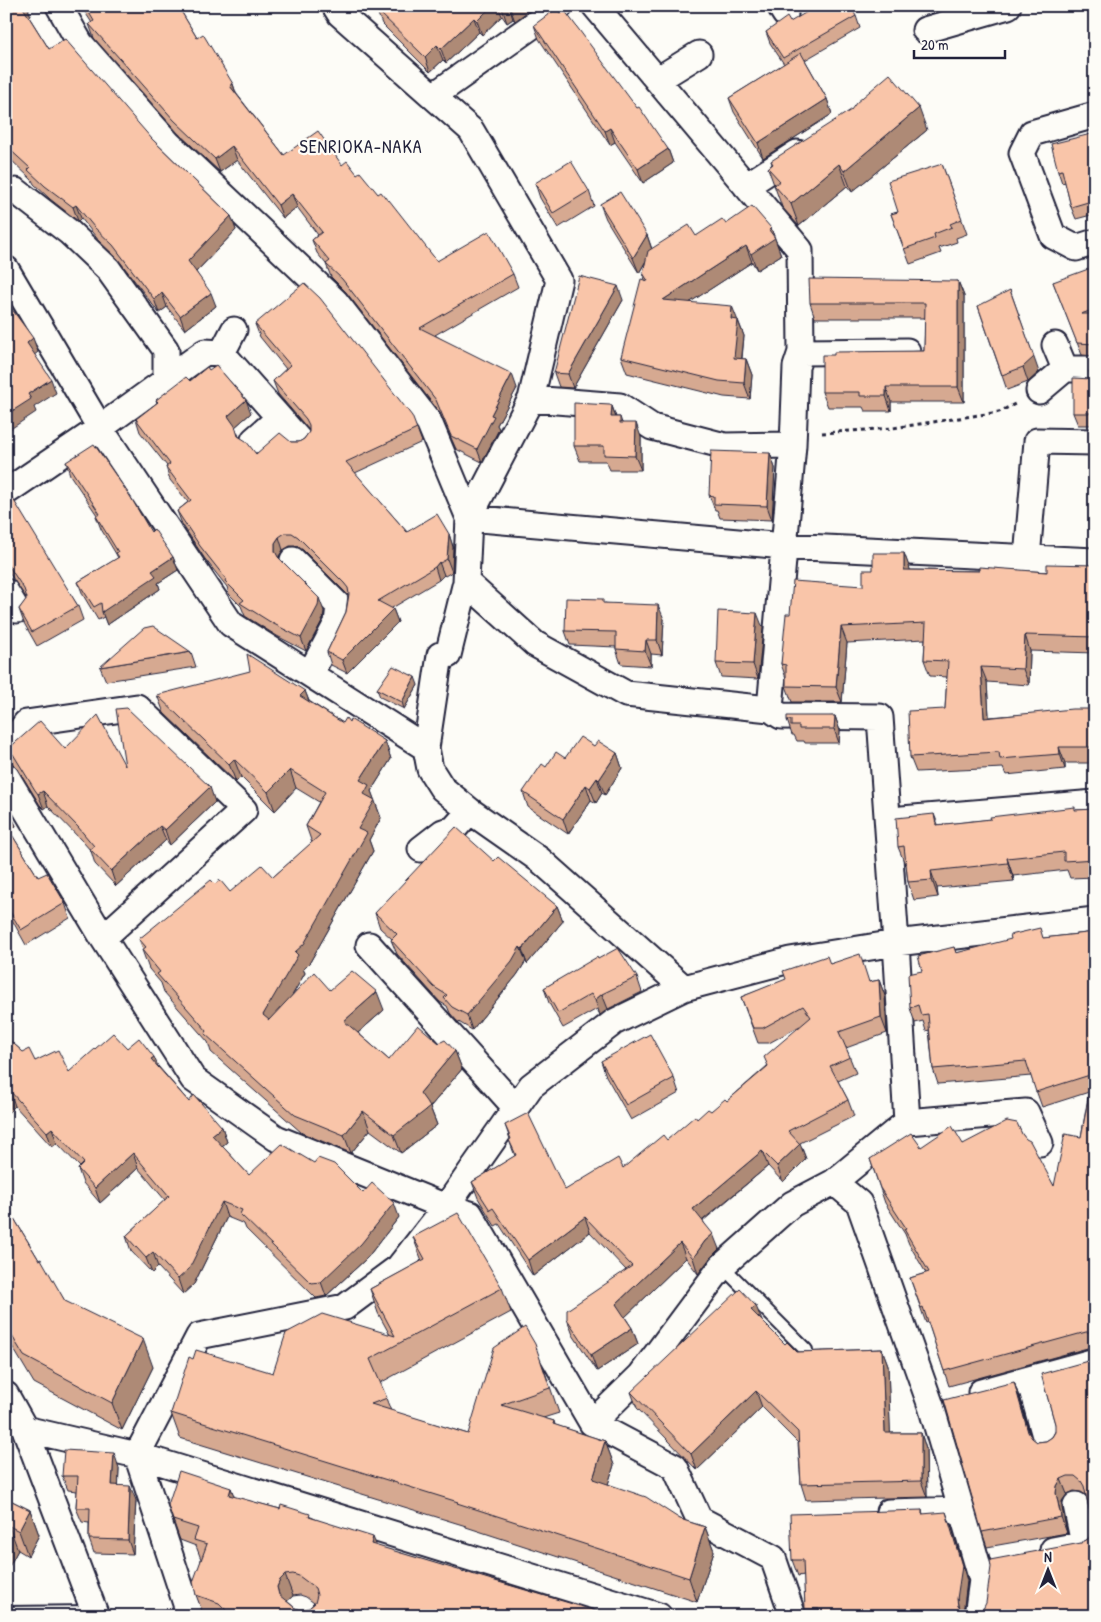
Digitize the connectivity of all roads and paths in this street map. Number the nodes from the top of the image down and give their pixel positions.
1 (59, 6) edge
2 (335, 6) edge
3 (560, 6) edge
4 (595, 6) edge
5 (1008, 6) edge
6 (925, 30) dead end
7 (699, 54) dead end
8 (657, 80) junction
9 (433, 96) junction
10 (1095, 115) edge
11 (818, 139) edge
12 (746, 186) junction
13 (6, 194) edge
14 (1095, 242) edge
15 (6, 269) edge
16 (234, 330) dead end
17 (1055, 345) dead end
18 (907, 351) edge
19 (801, 352) junction
20 (222, 353) junction
21 (1065, 369) junction
22 (1095, 369) edge
23 (166, 379) junction
24 (1039, 391) joint
25 (531, 399) junction
26 (279, 418) junction
27 (100, 428) junction
28 (254, 440) dead end
29 (300, 441) edge
30 (1095, 442) edge
31 (792, 445) junction
32 (6, 492) edge
33 (469, 518) junction
34 (784, 546) junction
35 (1026, 558) junction
36 (294, 560) dead end
37 (1095, 561) edge
38 (466, 582) junction
39 (310, 674) junction
40 (770, 709) junction
41 (426, 748) junction
42 (6, 750) edge
43 (6, 776) edge
44 (1095, 803) edge
45 (470, 811) junction
46 (887, 820) junction
47 (421, 849) dead end
48 (1095, 920) edge
49 (103, 938) junction
50 (896, 943) junction
51 (369, 945) dead end
52 (684, 988) junction
53 (516, 1108) junction
54 (907, 1122) junction
55 (1040, 1143) dead end
56 (834, 1182) junction
57 (446, 1207) junction
58 (722, 1266) junction
59 (806, 1350) edge
60 (1095, 1360) edge
61 (1029, 1379) junction
62 (6, 1395) edge
63 (946, 1402) junction
64 (592, 1423) junction
65 (25, 1429) junction
66 (1047, 1443) edge
67 (137, 1455) junction
68 (1076, 1505) dead end
69 (961, 1510) junction
70 (864, 1513) edge
71 (1035, 1553) edge
72 (6, 1613) edge
73 (95, 1614) edge
74 (190, 1616) edge
75 (659, 1616) edge
76 (794, 1616) edge
77 (977, 1616) edge

1 - 33 street
2 - 9 street
3 - 9 street
4 - 8 street
5 - 6 street
7 - 8 street
8 - 12 street
9 - 25 street
10 - 14 street
11 - 12 street
12 - 19 street
13 - 23 street
15 - 27 street
16 - 20 street
17 - 21 street
18 - 19 street
19 - 31 street
20 - 23 street
20 - 26 street
21 - 22 street
21 - 24 street
23 - 27 street
24 - 31 path
25 - 31 street
25 - 33 street
26 - 28 street
26 - 29 street
27 - 32 street
27 - 39 street
30 - 35 street
31 - 34 street
33 - 34 street
33 - 38 street
34 - 35 street
34 - 40 street
35 - 37 street
36 - 39 street
38 - 40 street
38 - 41 street
39 - 41 street
40 - 46 street
41 - 45 street
42 - 49 street
43 - 49 street
44 - 46 street
45 - 47 street
45 - 52 street
46 - 50 street
48 - 50 street
49 - 57 street
50 - 52 street
50 - 54 street
51 - 53 street
52 - 53 street
53 - 57 street
54 - 55 street
54 - 56 street
56 - 58 street
56 - 63 street
57 - 64 street
57 - 67 street
58 - 59 lane
58 - 64 street
60 - 61 street
61 - 63 street
61 - 66 street
62 - 65 street
63 - 69 street
64 - 76 street
65 - 67 street
65 - 73 street
67 - 74 street
67 - 75 street
68 - 71 street
69 - 70 street
69 - 77 street
72 - 73 lane

